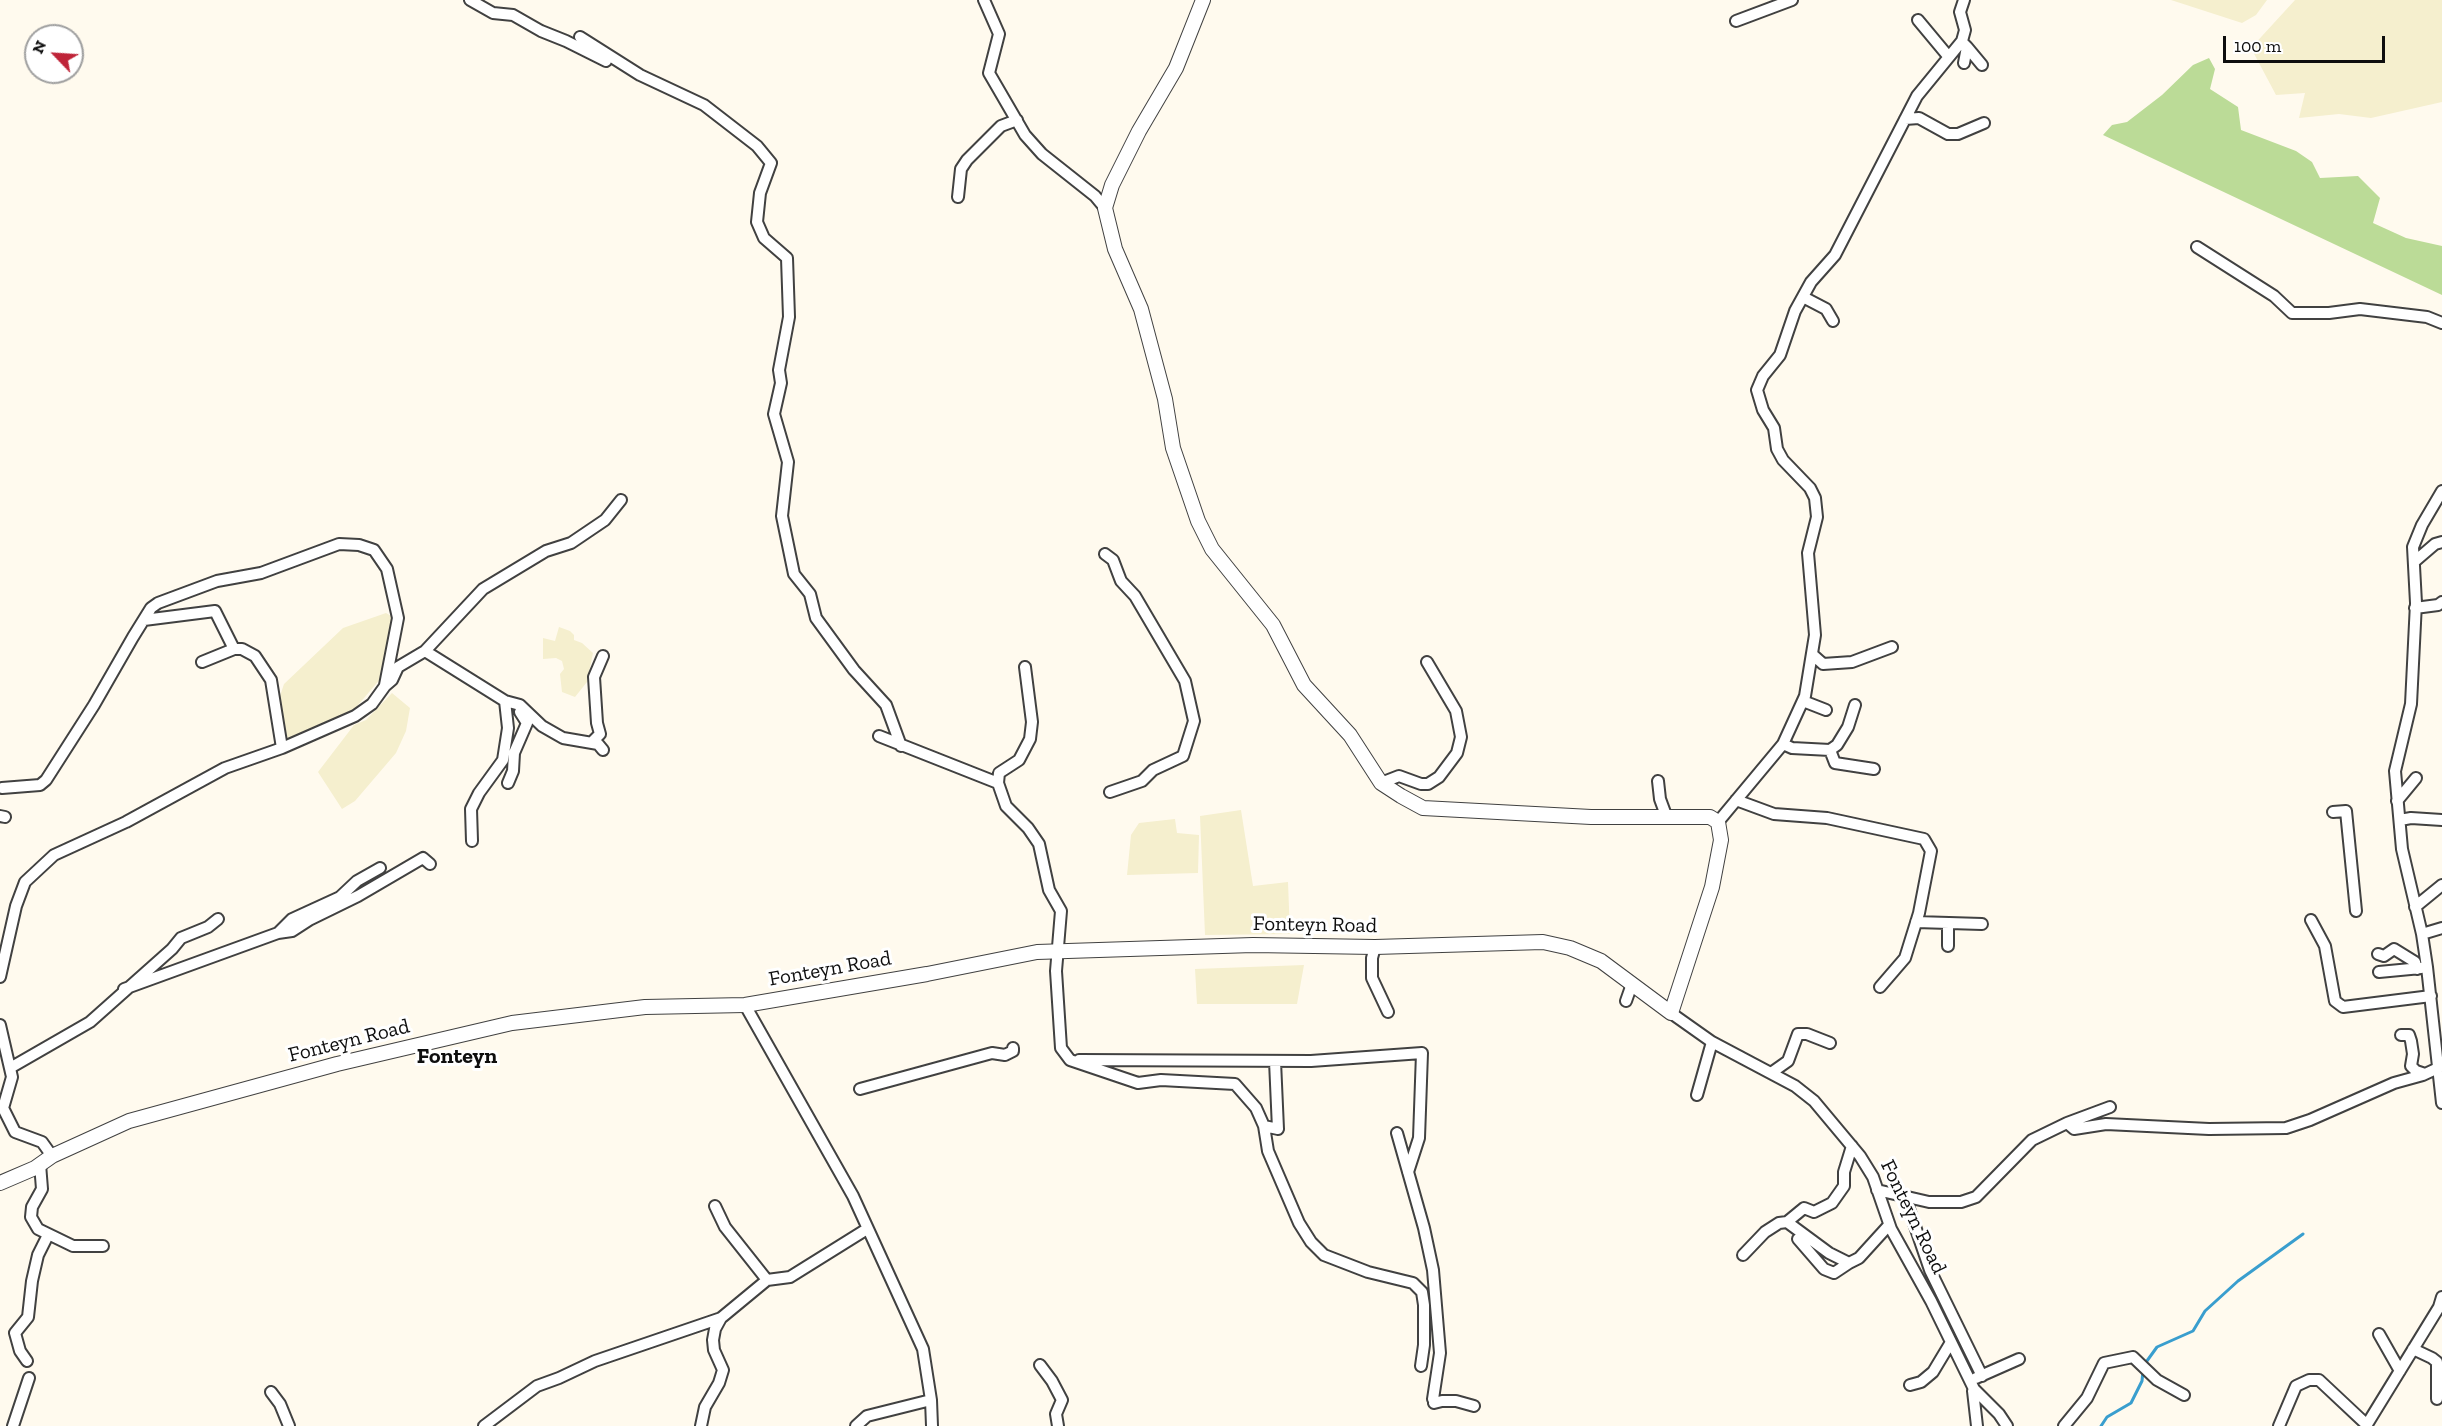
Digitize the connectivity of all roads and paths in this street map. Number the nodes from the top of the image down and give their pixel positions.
1 (470, 0) edge
2 (984, 0) edge
3 (1203, 0) edge
4 (1792, 0) edge
5 (1962, 2) edge
6 (1918, 20) dead end
7 (1736, 21) dead end
8 (580, 38) dead end
9 (1964, 44) junction
10 (1948, 56) junction
11 (1964, 63) dead end
12 (1982, 64) dead end
13 (640, 75) junction
14 (1905, 119) junction
15 (1017, 120) junction
16 (1984, 123) dead end
17 (958, 197) dead end
18 (1105, 208) junction
19 (2197, 247) dead end
20 (1803, 297) junction
21 (1833, 321) dead end
22 (2442, 323) edge
23 (2442, 491) edge
24 (621, 500) dead end
25 (2442, 542) edge
26 (1105, 554) dead end
27 (2414, 562) junction
28 (2442, 602) edge
29 (2421, 607) junction
30 (2442, 609) edge
31 (144, 620) junction
32 (1892, 647) dead end
33 (234, 649) junction
34 (425, 651) junction
35 (1812, 655) junction
36 (603, 656) dead end
37 (202, 662) dead end
38 (1427, 662) dead end
39 (1025, 667) dead end
40 (385, 686) junction
41 (505, 701) junction
42 (1803, 702) junction
43 (1855, 705) dead end
44 (1826, 710) dead end
45 (879, 736) dead end
46 (591, 743) junction
47 (1783, 744) junction
48 (901, 746) junction
49 (282, 748) junction
50 (603, 750) dead end
51 (1830, 750) junction
52 (1874, 769) dead end
53 (2416, 778) dead end
54 (1658, 781) dead end
55 (508, 783) dead end
56 (998, 783) junction
57 (1381, 783) junction
58 (2, 788) dead end
59 (1110, 792) dead end
60 (1736, 800) junction
61 (2397, 801) junction
62 (2333, 812) dead end
63 (1667, 818) junction
64 (2400, 820) junction
65 (2442, 820) edge
66 (1718, 822) junction
67 (472, 841) dead end
68 (430, 864) dead end
69 (380, 868) dead end
70 (2442, 885) edge
71 (2415, 907) junction
72 (2356, 911) dead end
73 (218, 920) dead end
74 (2311, 920) dead end
75 (1916, 922) junction
76 (1982, 924) dead end
77 (1948, 925) junction
78 (2442, 928) edge
79 (278, 933) junction
80 (2422, 934) junction
81 (1948, 946) dead end
82 (1375, 947) junction
83 (1060, 950) junction
84 (2378, 954) dead end
85 (2422, 968) junction
86 (2379, 972) dead end
87 (0, 977) edge
88 (1632, 984) junction
89 (1880, 987) dead end
90 (124, 989) junction
91 (2431, 996) junction
92 (1626, 1001) dead end
93 (745, 1005) junction
94 (1388, 1012) dead end
95 (1671, 1013) junction
96 (0, 1024) edge
97 (2401, 1035) dead end
98 (1712, 1042) junction
99 (1830, 1043) dead end
100 (1013, 1048) dead end
101 (1070, 1060) junction
102 (1275, 1061) junction
103 (10, 1068) junction
104 (2438, 1068) junction
105 (1771, 1073) junction
106 (2425, 1074) junction
107 (2441, 1083) edge
108 (860, 1089) dead end
109 (1697, 1095) dead end
110 (2442, 1103) edge
111 (2110, 1107) dead end
112 (2067, 1123) junction
113 (1264, 1126) junction
114 (1397, 1133) dead end
115 (1852, 1146) junction
116 (52, 1156) junction
117 (40, 1164) junction
118 (1408, 1172) junction
119 (0, 1183) edge
120 (1877, 1190) junction
121 (1905, 1197) junction
122 (715, 1206) dead end
123 (1787, 1222) junction
124 (1889, 1225) junction
125 (867, 1229) junction
126 (48, 1235) junction
127 (1798, 1239) dead end
128 (103, 1246) dead end
129 (1743, 1255) dead end
130 (1849, 1263) junction
131 (767, 1280) junction
132 (2442, 1297) edge
133 (721, 1318) junction
134 (2379, 1334) dead end
135 (1951, 1342) junction
136 (2413, 1349) junction
137 (2019, 1359) dead end
138 (27, 1361) dead end
139 (1040, 1365) dead end
140 (1421, 1366) dead end
141 (2400, 1371) junction
142 (1982, 1376) junction
143 (29, 1378) dead end
144 (1970, 1380) junction
145 (1910, 1385) dead end
146 (1973, 1391) dead end
147 (271, 1392) dead end
148 (2184, 1395) dead end
149 (932, 1400) junction
150 (2438, 1400) dead end
151 (1474, 1406) dead end
152 (13, 1426) edge
153 (289, 1426) edge
154 (484, 1426) edge
155 (701, 1426) edge
156 (856, 1426) edge
157 (932, 1426) edge
158 (1058, 1426) edge
159 (1977, 1426) edge
160 (2007, 1426) edge
161 (2064, 1426) edge
162 (2279, 1426) edge
163 (2366, 1426) edge

1 - 13 street
2 - 15 street
3 - 18 street
4 - 7 street
5 - 9 street
6 - 10 street
8 - 13 street
9 - 10 street
9 - 11 street
9 - 12 street
10 - 14 street
13 - 48 street
14 - 16 street
14 - 20 street
15 - 17 street
15 - 18 street
18 - 57 street
19 - 22 street
20 - 21 street
20 - 35 street
23 - 27 street
24 - 34 street
25 - 27 street
26 - 59 street
27 - 29 street
28 - 29 street
29 - 30 street
29 - 61 street
31 - 33 street
31 - 40 street
31 - 58 street
32 - 35 street
33 - 37 street
33 - 49 street
34 - 40 street
34 - 41 street
35 - 42 street
36 - 46 street
38 - 57 street
39 - 56 street
40 - 49 street
41 - 46 street
41 - 55 street
41 - 67 street
42 - 44 street
42 - 47 street
43 - 51 street
45 - 48 street
46 - 50 street
47 - 51 street
47 - 60 street
48 - 56 street
49 - 87 street
51 - 52 street
53 - 61 street
54 - 63 street
56 - 83 street
57 - 63 street
60 - 66 street
60 - 75 street
61 - 64 street
62 - 72 street
63 - 66 street
64 - 65 street
64 - 71 street
66 - 95 street
68 - 79 street
69 - 79 street
70 - 71 street
71 - 80 street
73 - 90 street
74 - 91 street
75 - 77 street
75 - 89 street
76 - 77 street
77 - 81 street
78 - 80 street
79 - 90 street
80 - 85 street
82 - 83 street, Fonteyn Road
82 - 88 street, Fonteyn Road
82 - 94 street
83 - 93 street, Fonteyn Road
83 - 101 street
84 - 85 street
85 - 86 street
85 - 91 street
88 - 92 street
88 - 95 street, Fonteyn Road
90 - 103 street
91 - 104 street
93 - 116 street, Fonteyn Road
93 - 125 street
95 - 98 street, Fonteyn Road
96 - 103 street
97 - 106 street
98 - 105 street, Fonteyn Road
98 - 109 street
99 - 105 street
100 - 108 street
101 - 102 street
101 - 113 street
102 - 113 street
102 - 118 street
103 - 116 street
104 - 106 street
104 - 107 street
105 - 115 street, Fonteyn Road
106 - 112 street
107 - 110 street
111 - 112 street
112 - 121 street
113 - 140 street
114 - 118 street
115 - 120 street, Fonteyn Road
115 - 123 street
116 - 117 street, Fonteyn Road
117 - 119 street, Fonteyn Road
117 - 126 street
118 - 151 street
120 - 121 street
120 - 124 street, Fonteyn Road
121 - 142 street
122 - 131 street
123 - 129 street
123 - 130 street
124 - 130 street
124 - 135 street, Fonteyn Road
125 - 131 street
125 - 149 street
126 - 128 street
126 - 138 street
127 - 130 street
131 - 133 street
132 - 136 street
133 - 154 street
133 - 155 street
134 - 141 street
135 - 144 street, Fonteyn Road
135 - 145 street
136 - 141 street
136 - 150 street
137 - 142 street
139 - 158 street
141 - 163 street
142 - 144 street
143 - 152 street
144 - 160 street, Fonteyn Road
146 - 159 street
147 - 153 street
148 - 161 street
149 - 156 street
149 - 157 street
162 - 163 street

